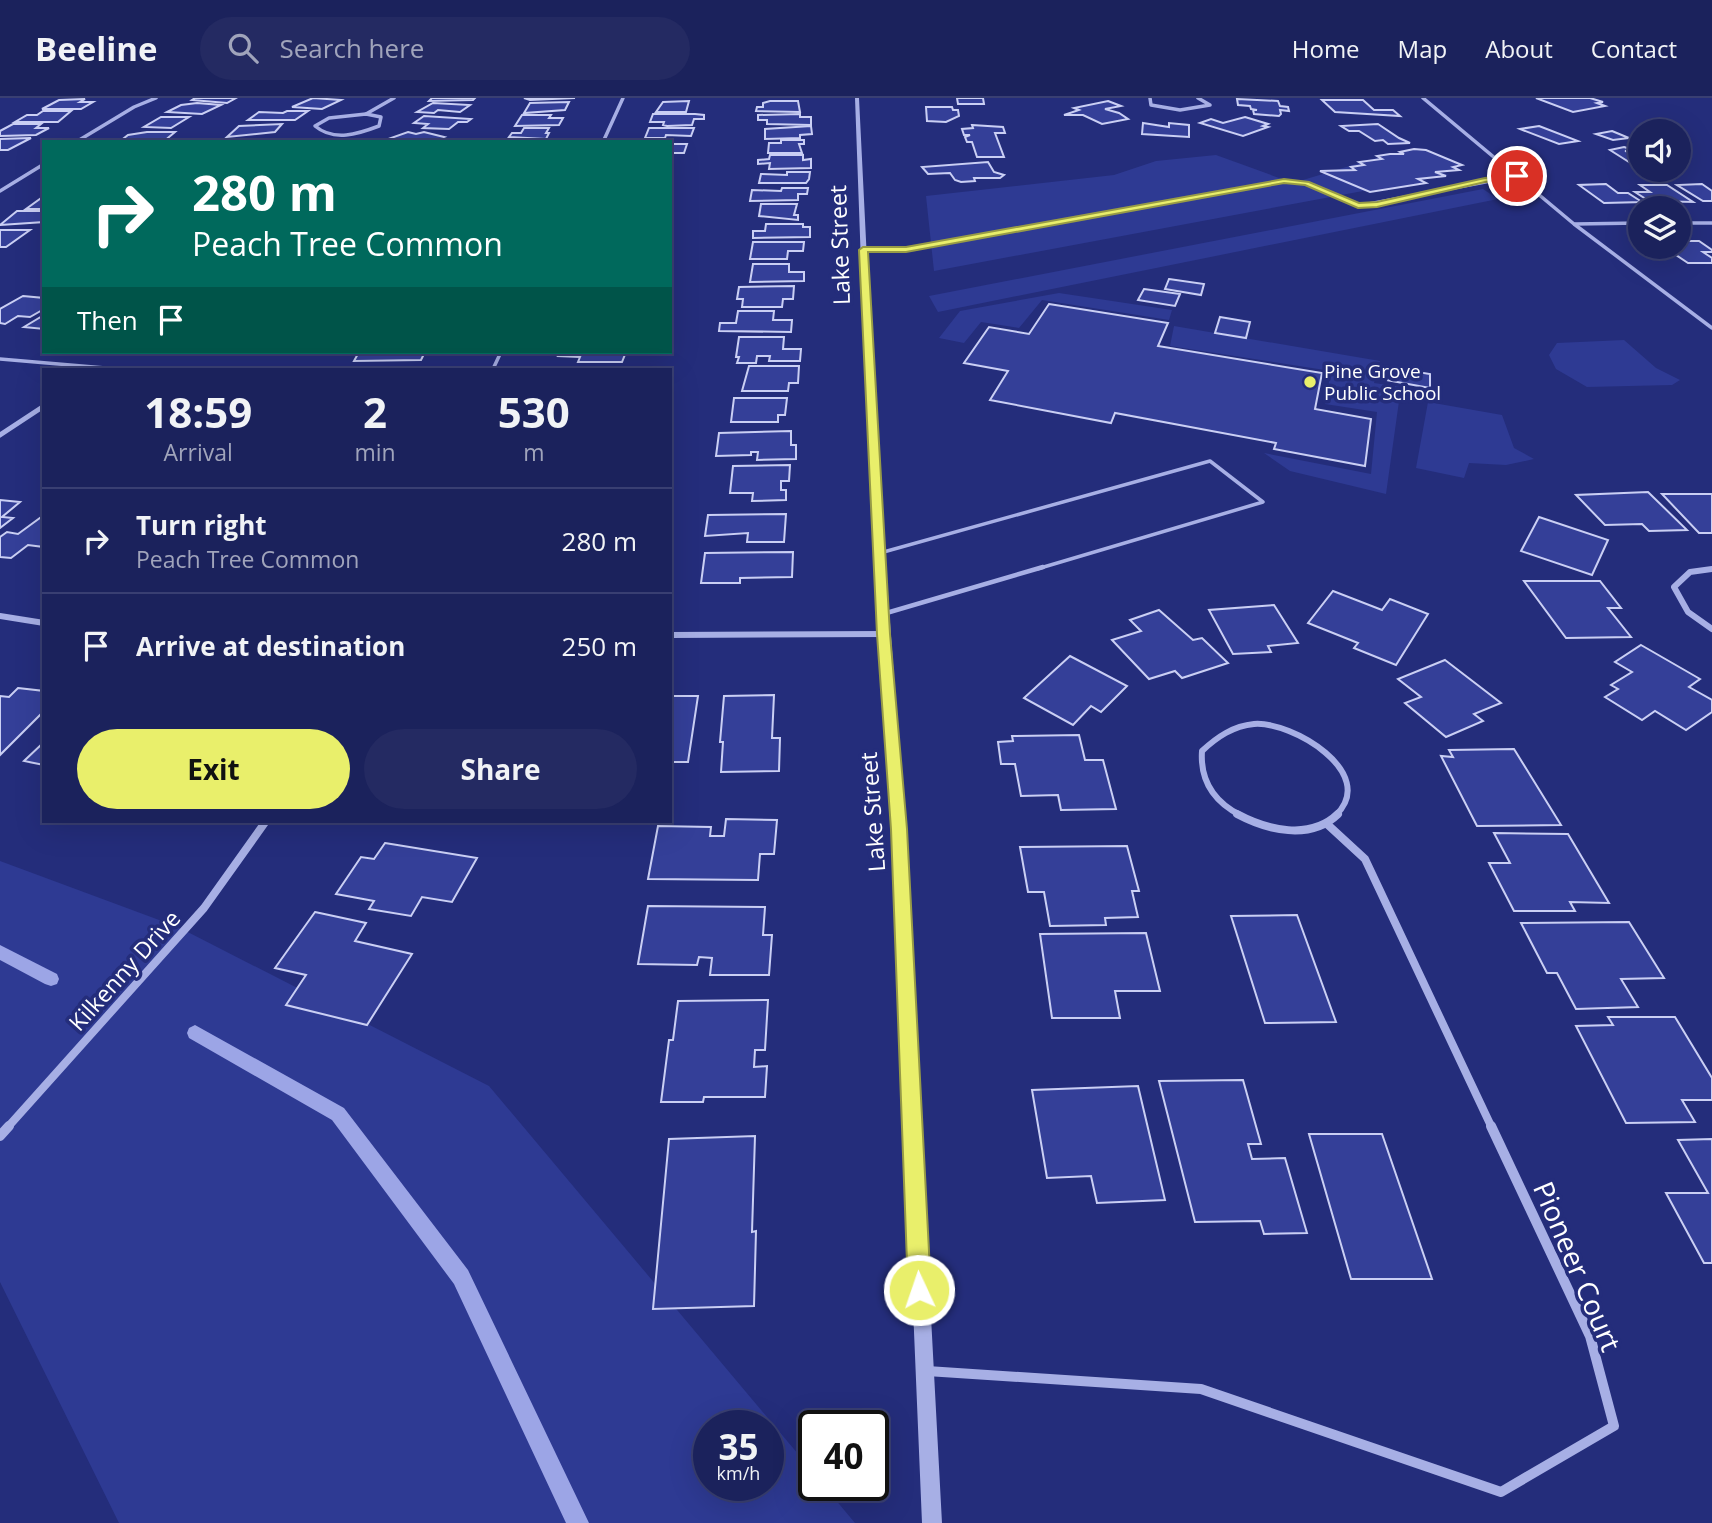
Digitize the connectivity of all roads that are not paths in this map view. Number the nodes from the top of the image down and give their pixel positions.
1 (156, 98) edge
2 (394, 98) edge
3 (623, 98) edge
4 (857, 98) edge
5 (1150, 98) edge
6 (1198, 98) edge
7 (1423, 98) edge
8 (366, 114) junction
9 (79, 140) edge
10 (604, 140) edge
11 (42, 165) edge
12 (1517, 176) junction
13 (0, 191) edge
14 (1574, 223) junction
15 (1628, 223) edge
16 (1691, 223) edge
17 (1712, 223) edge
18 (863, 250) junction
19 (1712, 328) edge
20 (0, 359) edge
21 (90, 368) edge
22 (42, 407) edge
23 (0, 435) edge
24 (879, 553) junction
25 (1712, 569) edge
26 (883, 614) junction
27 (0, 616) edge
28 (42, 623) edge
29 (1712, 629) edge
30 (884, 634) junction
31 (672, 635) edge
32 (265, 823) edge
33 (1327, 824) junction
34 (0, 1136) edge
35 (923, 1371) junction
36 (932, 1523) edge

1 - 9 street
2 - 8 street
3 - 10 street
4 - 18 street, Lake Street
5 - 6 street
7 - 12 street
8 - 8 street
11 - 13 street
12 - 14 street
12 - 18 street
14 - 15 street
14 - 19 street
16 - 17 street
18 - 24 street, Lake Street
20 - 21 street
22 - 23 street
24 - 26 street, Lake Street
24 - 26 lane
25 - 29 street
26 - 30 street, Lake Street
27 - 28 street
30 - 31 street
30 - 35 street, Lake Street
32 - 34 street, Kilkenny Drive
33 - 33 street
33 - 35 street, Pioneer Court
35 - 36 street, Lake Street

